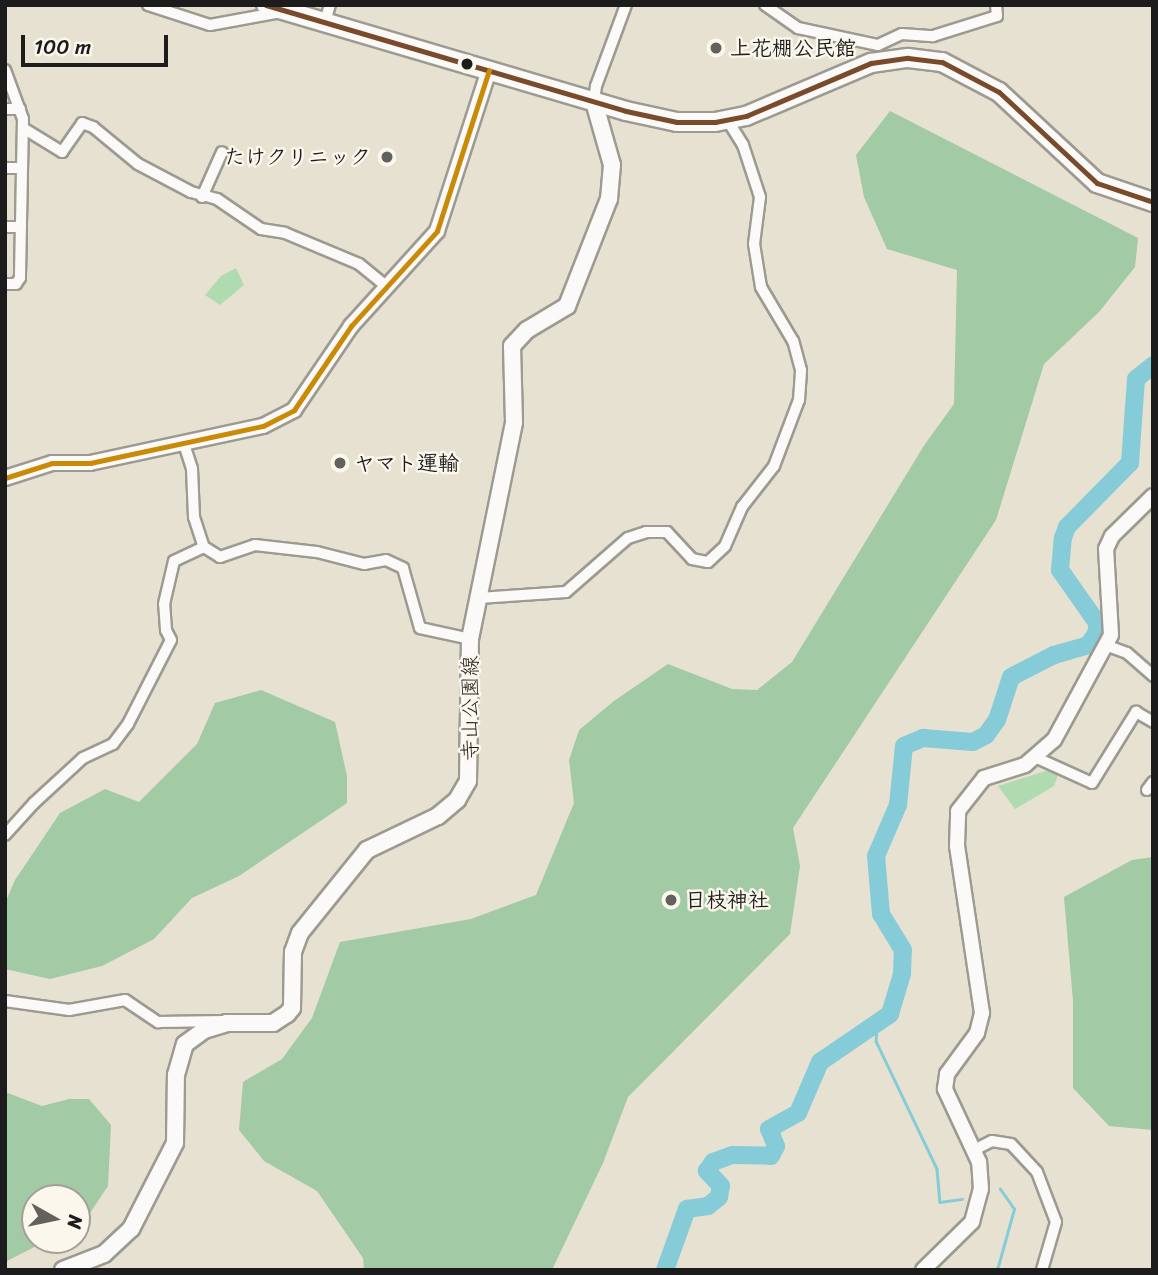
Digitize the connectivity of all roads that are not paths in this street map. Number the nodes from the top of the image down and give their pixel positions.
1 (148, 5) edge
2 (266, 5) edge
3 (626, 5) edge
4 (766, 5) edge
5 (996, 5) edge
6 (285, 10) junction
7 (328, 14) edge
8 (5, 70) edge
9 (489, 70) junction
10 (594, 102) junction
11 (5, 109) edge
12 (20, 109) junction
13 (728, 121) junction
14 (23, 128) junction
15 (222, 152) dead end
16 (5, 168) edge
17 (20, 168) junction
18 (202, 197) junction
19 (1153, 202) edge
20 (5, 227) edge
21 (21, 227) junction
22 (5, 284) edge
23 (385, 285) junction
24 (184, 444) junction
25 (5, 478) edge
26 (1153, 496) edge
27 (204, 547) junction
28 (479, 598) junction
29 (470, 639) junction
30 (1108, 646) junction
31 (1153, 676) edge
32 (1153, 722) edge
33 (1037, 758) junction
34 (5, 835) edge
35 (5, 1000) edge
36 (227, 1023) junction
37 (974, 1150) junction
38 (63, 1270) edge
39 (923, 1270) edge
40 (1042, 1270) edge

1 - 6 street
2 - 6 main road
3 - 10 street
4 - 5 street
6 - 7 main road
7 - 9 main road
8 - 12 street
9 - 10 main road
9 - 23 street
10 - 13 main road
10 - 28 main road, 寺山公園線
11 - 12 street
12 - 14 street
13 - 19 main road
13 - 28 street
14 - 17 street
14 - 18 street
15 - 18 street
16 - 17 street
17 - 21 street
18 - 23 street
20 - 21 street
21 - 22 street
23 - 24 street
24 - 25 street
24 - 27 street
26 - 30 street
27 - 29 street
27 - 34 street
28 - 29 main road, 寺山公園線
29 - 36 main road, 寺山公園線
30 - 31 street
30 - 33 street
32 - 33 street
33 - 37 street
35 - 36 street
36 - 38 main road, 寺山公園線
37 - 39 street
37 - 40 street

